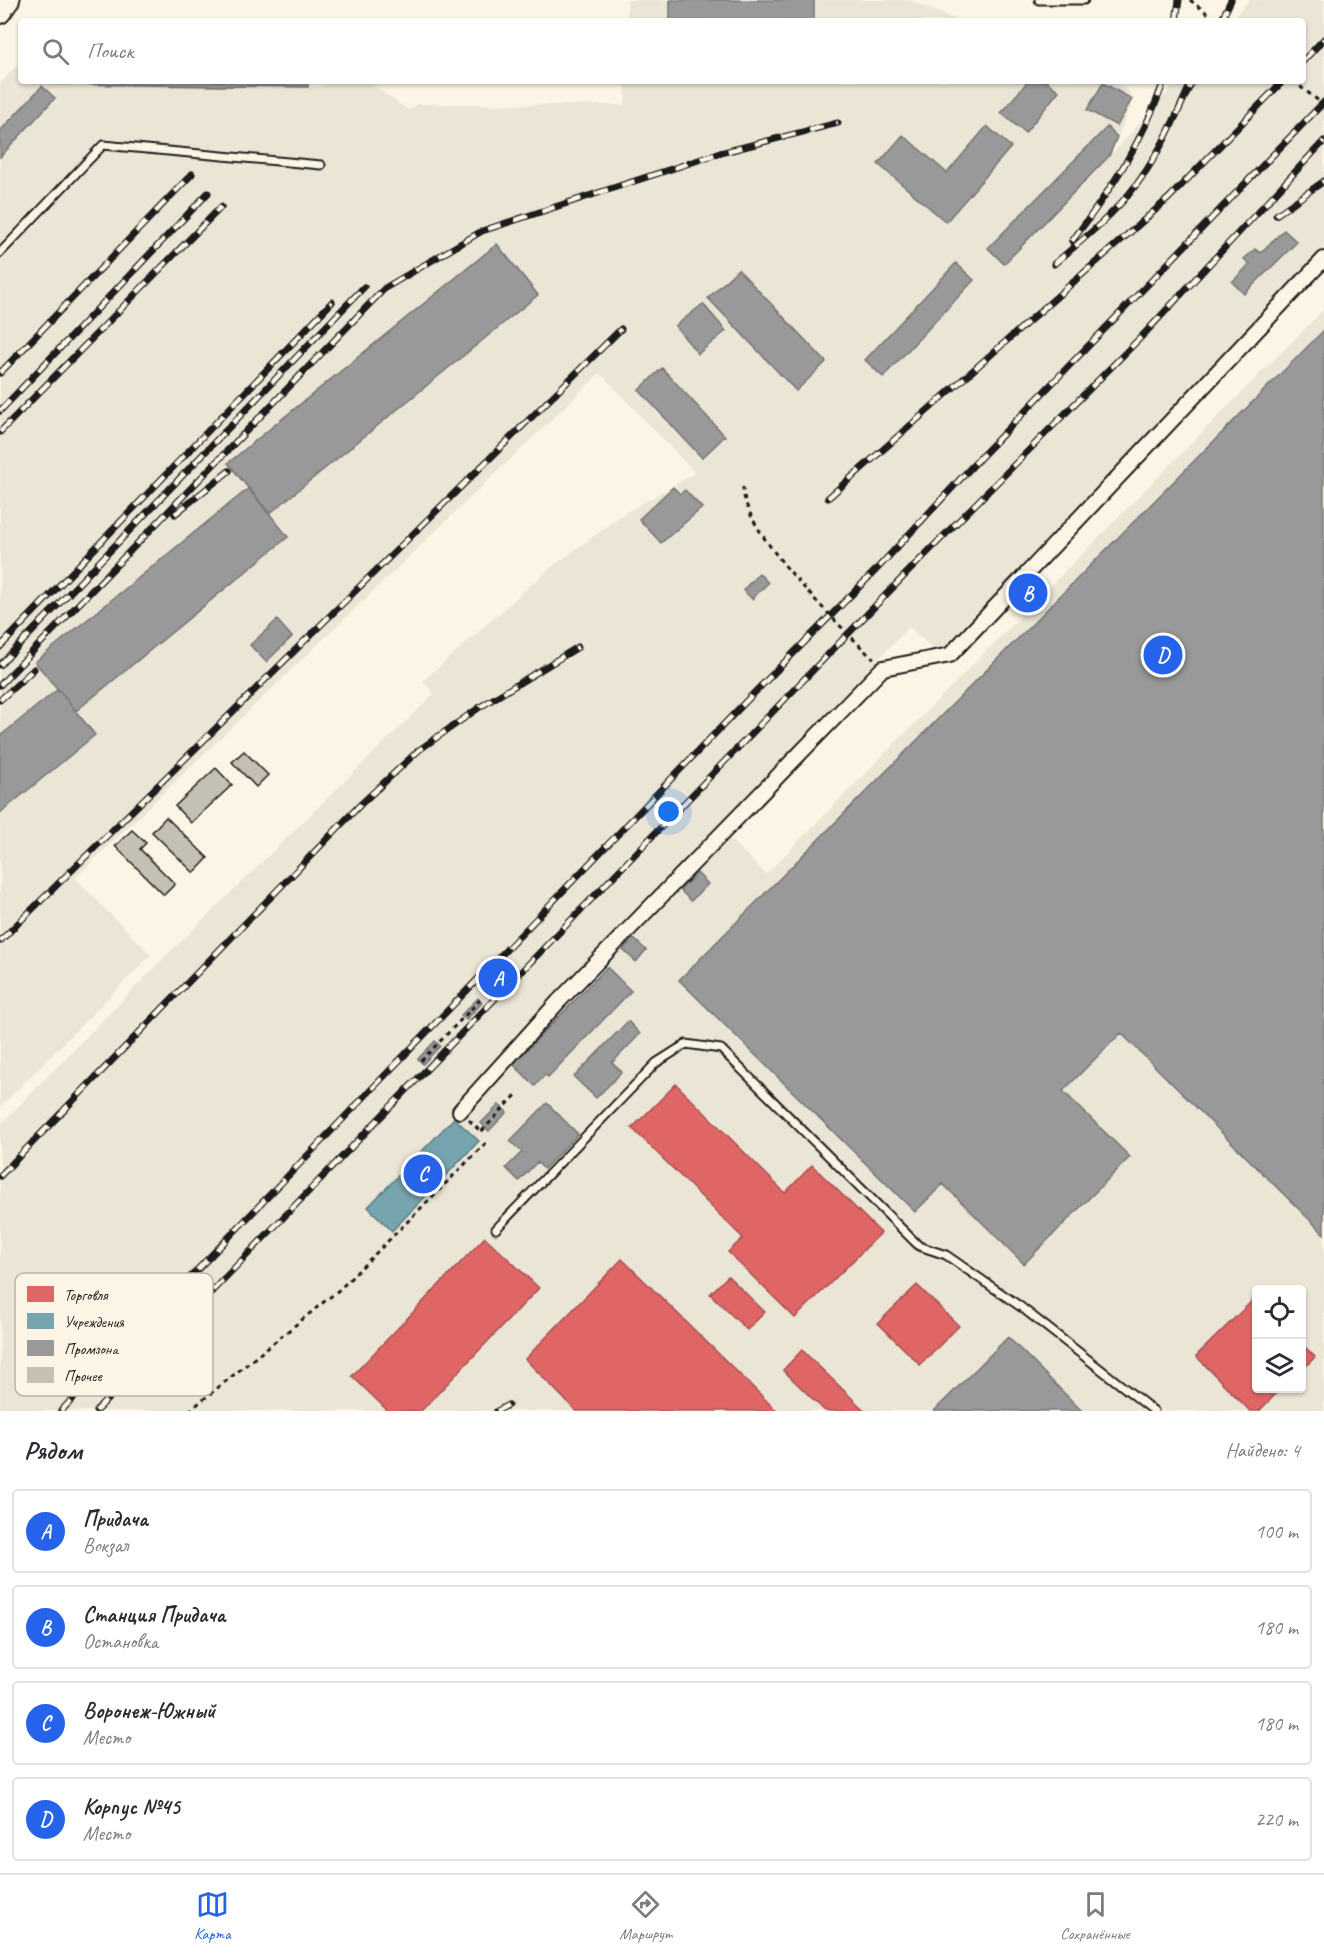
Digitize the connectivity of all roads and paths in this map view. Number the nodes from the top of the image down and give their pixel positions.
1 (9, 0) edge
2 (1040, 0) edge
3 (1084, 0) edge
4 (1190, 0) edge
5 (0, 13) edge
6 (1212, 18) edge
7 (1297, 84) edge
8 (1324, 105) edge
9 (321, 165) dead end
10 (0, 253) edge
11 (1324, 259) edge
12 (1324, 268) edge
13 (1299, 286) junction
14 (743, 486) dead end
15 (870, 656) dead end
16 (480, 1000) dead end
17 (421, 1061) dead end
18 (518, 1093) dead end
19 (460, 1111) joint
20 (487, 1142) dead end
21 (496, 1229) dead end
22 (213, 1392) edge
23 (208, 1396) edge
24 (189, 1411) edge
25 (1154, 1411) edge

1 - 5 main road
2 - 3 lane
4 - 6 path
7 - 8 path, bridge
9 - 10 lane
11 - 13 street
12 - 13 street
13 - 19 street
14 - 15 path
16 - 17 path
18 - 19 path
20 - 22 path
21 - 25 lane
23 - 24 path

